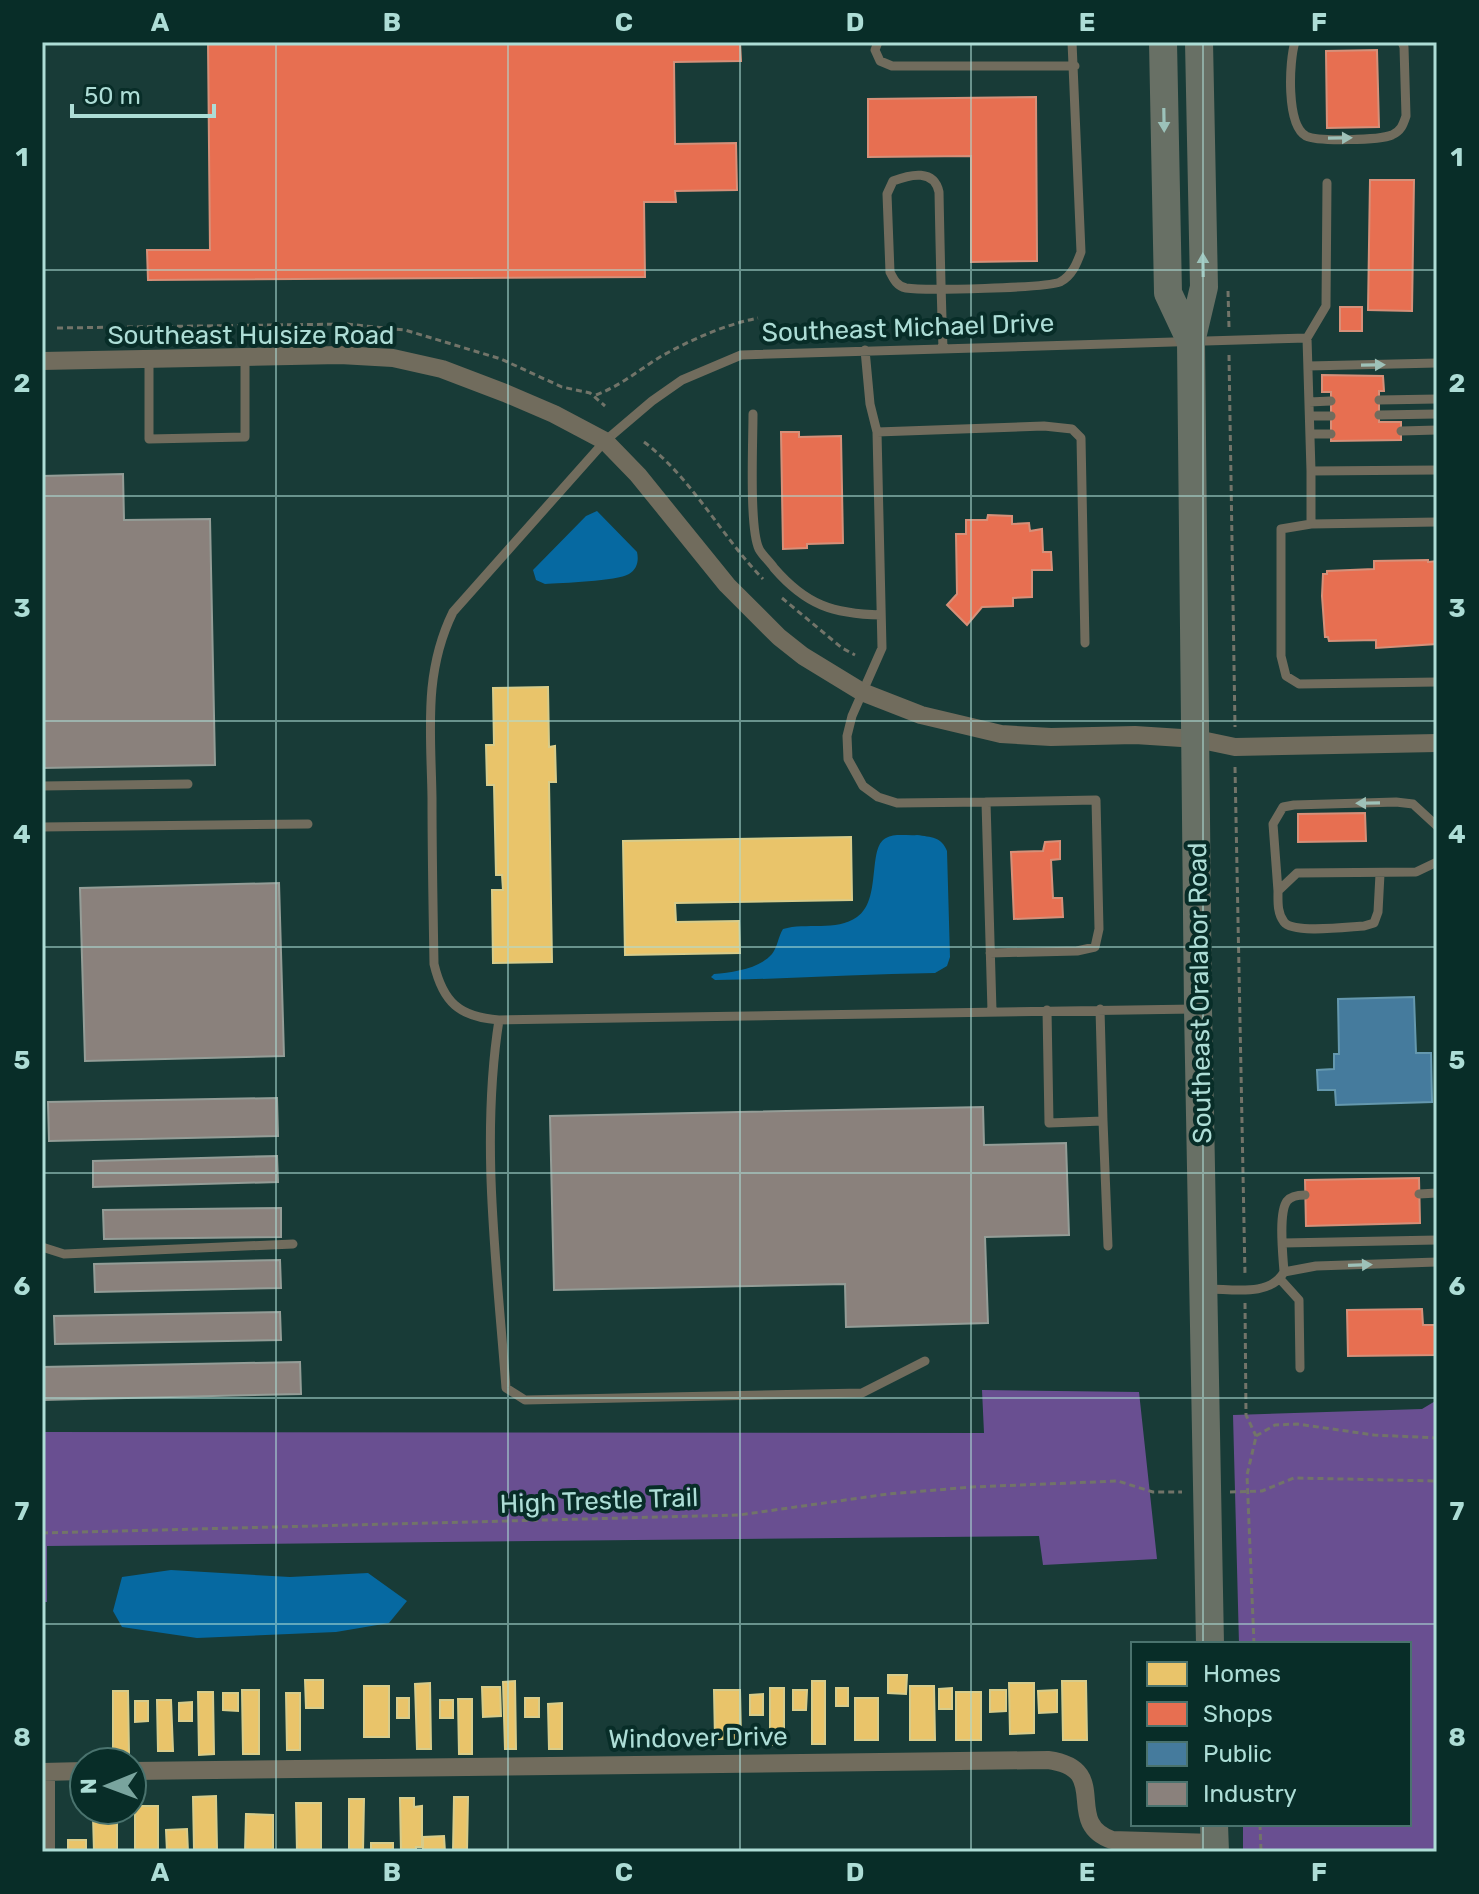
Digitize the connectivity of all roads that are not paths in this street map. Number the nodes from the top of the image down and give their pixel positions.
1 (878, 42) edge
2 (1072, 42) edge
3 (1163, 42) edge
4 (1199, 42) edge
5 (1295, 42) edge
6 (1402, 42) edge
7 (1075, 66) junction
8 (1327, 183) dead end
9 (941, 288) junction
10 (1307, 338) junction
11 (1191, 342) junction
12 (943, 348) junction
13 (865, 350) junction
14 (245, 358) junction
15 (149, 359) junction
16 (42, 361) edge
17 (1437, 363) edge
18 (1308, 366) junction
19 (1437, 399) edge
20 (1379, 400) dead end
21 (1331, 401) dead end
22 (1309, 402) junction
23 (753, 414) dead end
24 (1437, 414) edge
25 (1379, 415) dead end
26 (1310, 416) junction
27 (1331, 416) dead end
28 (1437, 430) edge
29 (1401, 431) dead end
30 (877, 432) junction
31 (1310, 434) junction
32 (1331, 434) dead end
33 (605, 441) junction
34 (1437, 470) edge
35 (1311, 471) junction
36 (1437, 522) edge
37 (1311, 524) junction
38 (881, 615) junction
39 (1085, 643) dead end
40 (1437, 682) edge
41 (862, 692) junction
42 (1197, 739) junction
43 (1437, 743) edge
44 (188, 784) dead end
45 (42, 786) edge
46 (986, 802) junction
47 (308, 824) dead end
48 (1437, 826) edge
49 (42, 827) edge
50 (1437, 862) edge
51 (1380, 874) junction
52 (1278, 891) junction
53 (990, 953) junction
54 (1100, 1009) junction
55 (1198, 1009) junction
56 (1047, 1010) junction
57 (992, 1011) junction
58 (499, 1020) junction
59 (1103, 1121) junction
60 (1437, 1193) edge
61 (1419, 1194) dead end
62 (1305, 1195) dead end
63 (1437, 1240) edge
64 (1283, 1243) junction
65 (293, 1244) dead end
66 (1108, 1246) dead end
67 (42, 1247) edge
68 (1437, 1262) edge
69 (1282, 1275) junction
70 (1205, 1289) junction
71 (925, 1361) dead end
72 (1300, 1368) dead end
73 (1210, 1642) edge
74 (68, 1771) edge
75 (148, 1771) edge
76 (44, 1772) edge
77 (1214, 1840) edge
78 (46, 1852) edge

1 - 7 lane
2 - 7 lane
3 -> 11 main road, Southeast Oralabor Road
11 -> 4 main road, Southeast Oralabor Road
5 -> 6 lane
7 - 9 lane
8 - 10 lane
9 - 9 lane
9 - 12 lane
10 - 11 lane, Southeast Michael Drive
10 - 18 lane
11 - 12 lane, Southeast Michael Drive
11 - 42 main road, Southeast Oralabor Road
12 - 13 lane, Southeast Michael Drive
13 - 30 lane
13 - 33 lane, Southeast Michael Drive
14 - 15 street, Southeast Hulsize Road
14 - 15 lane
14 - 33 street, Southeast Hulsize Road
15 - 16 street, Southeast Hulsize Road
18 -> 17 lane
18 - 22 lane
19 - 20 lane
21 - 22 lane
22 - 26 lane
23 - 38 lane
24 - 25 lane
26 - 27 lane
26 - 31 lane
28 - 29 lane
30 - 38 lane
30 - 39 lane
31 - 32 lane
31 - 35 lane
33 - 41 street, Southeast Hulsize Road
33 - 58 lane, Southeast Michael Drive
34 - 35 lane
35 - 37 lane
36 - 37 lane
37 - 40 lane
38 - 41 lane
41 - 42 street, Southeast Hulsize Road
41 - 46 lane
42 - 43 street, Southeast Hulsize Road
42 - 55 main road, Southeast Oralabor Road
44 - 45 lane
46 - 53 lane
46 - 53 lane
47 - 49 lane
48 -> 52 lane
50 - 51 lane
51 - 52 lane
51 - 52 lane
53 - 57 lane
54 - 55 lane, Southeast Michael Drive
54 - 56 lane, Southeast Michael Drive
54 - 59 lane
55 - 70 main road, Southeast Oralabor Road
56 - 57 lane, Southeast Michael Drive
56 - 59 lane
57 - 58 lane, Southeast Michael Drive
58 - 71 lane
59 - 66 lane
60 - 61 lane
62 - 64 lane
63 - 64 lane
64 - 69 lane
65 - 67 lane
69 -> 68 lane
69 - 70 lane
69 - 72 lane
70 - 73 main road, Southeast Oralabor Road
74 - 76 street
75 - 77 street, Windover Drive
76 - 78 street

